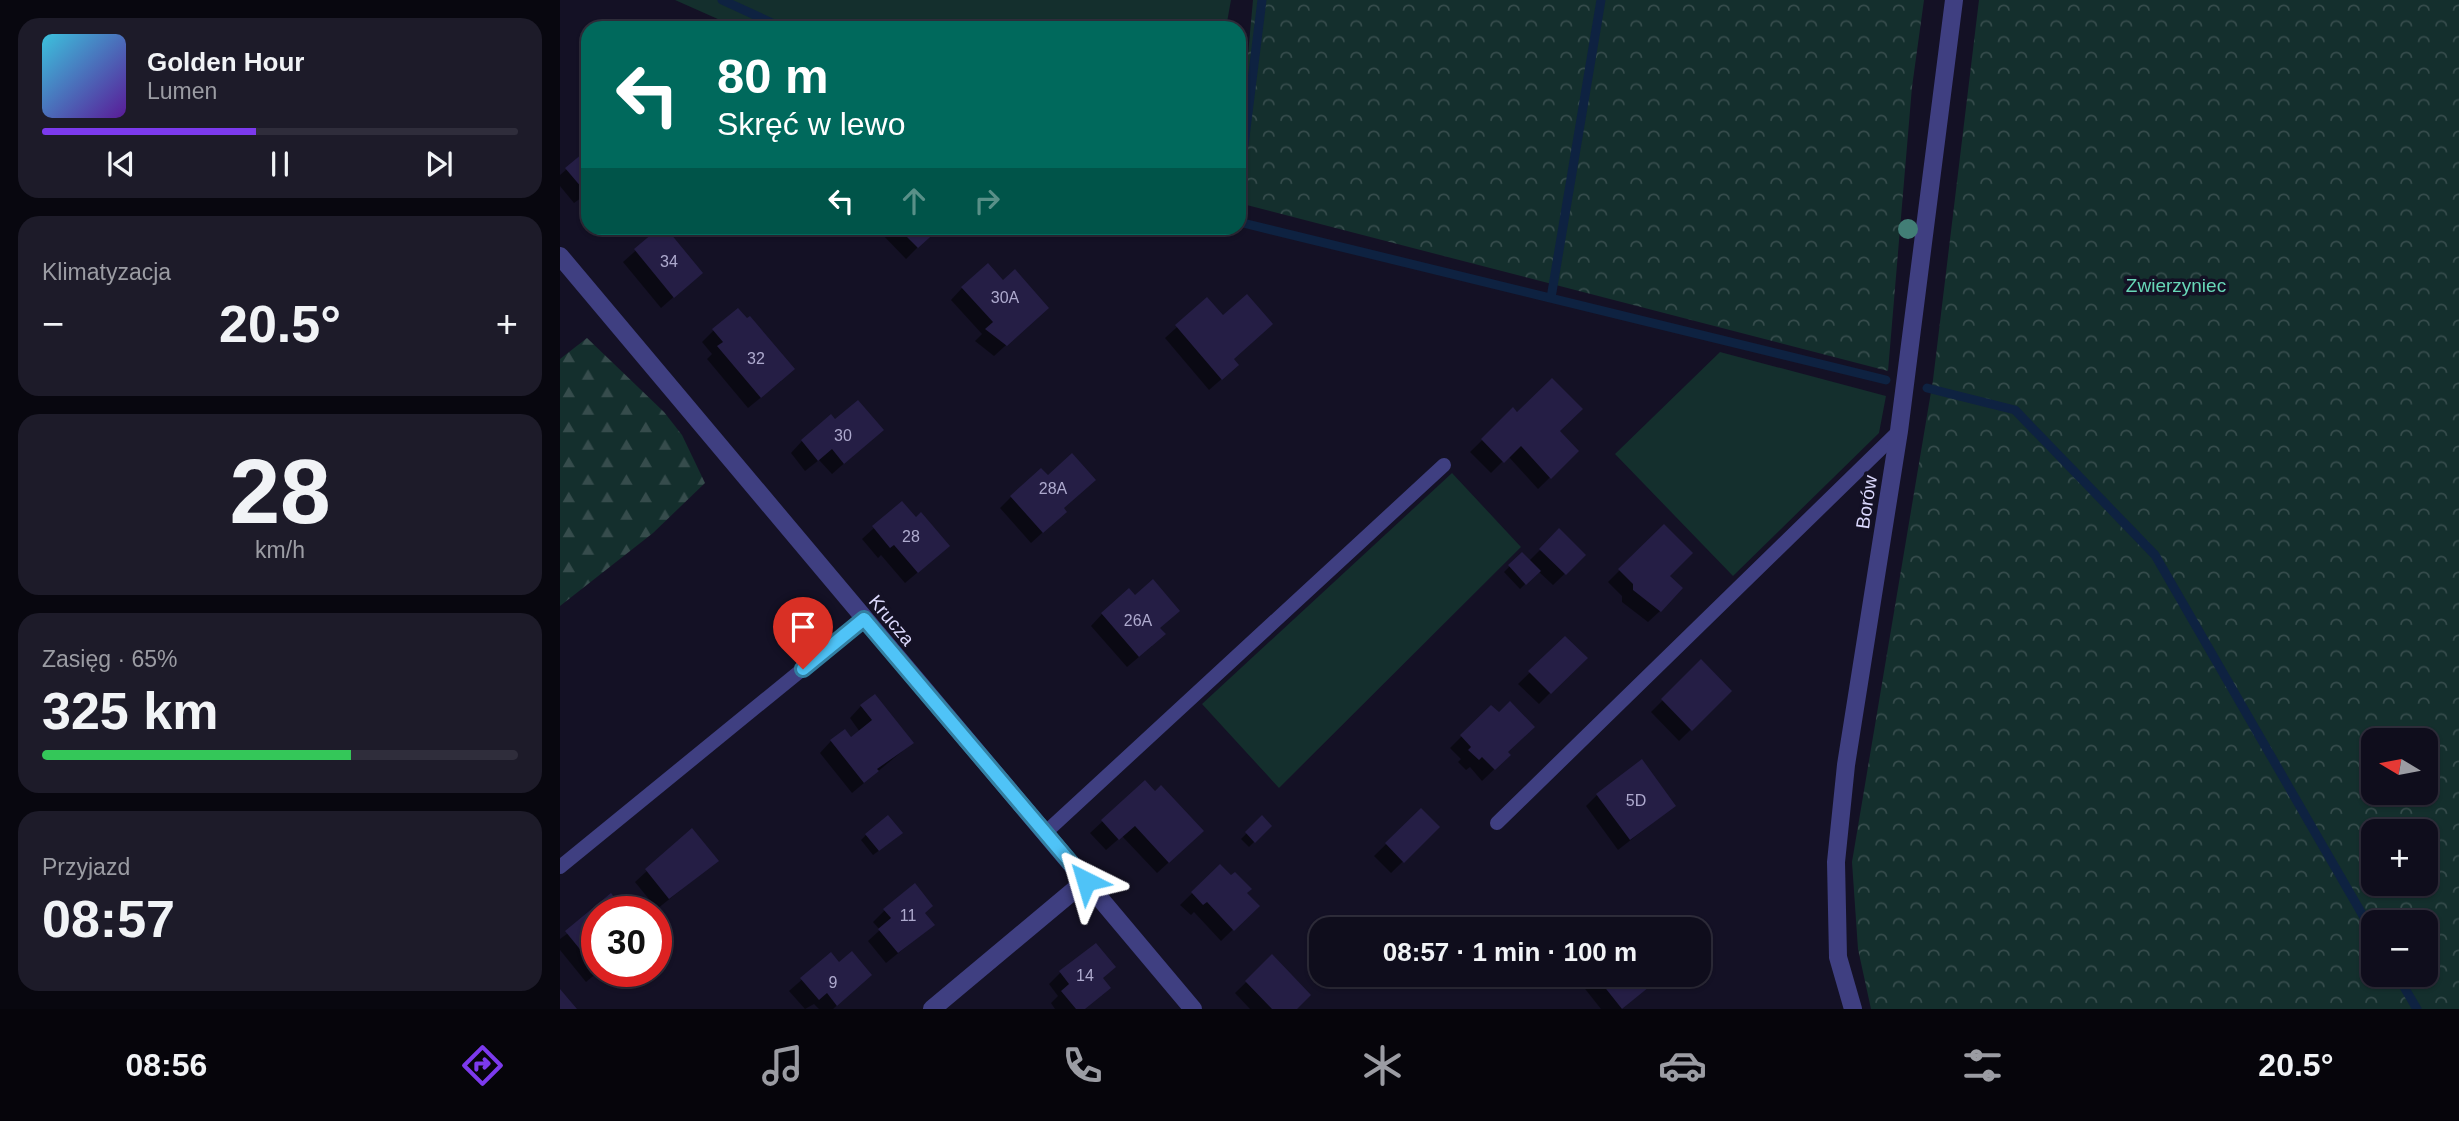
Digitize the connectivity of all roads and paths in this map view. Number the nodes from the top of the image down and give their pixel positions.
1 (1954, 0) edge
2 (560, 256) edge
3 (1899, 431) junction
4 (1444, 465) dead end
5 (864, 619) junction
6 (1497, 823) dead end
7 (1045, 833) junction
8 (560, 867) edge
9 (1086, 881) junction
10 (932, 1009) edge
11 (1193, 1009) edge
12 (1853, 1009) edge

1 - 3 street, Borów
2 - 5 street, Krucza
3 - 6 lane
3 - 12 street, Borów
4 - 7 lane
5 - 7 street, Krucza
5 - 8 lane
7 - 9 street, Krucza
9 - 10 street
9 - 11 street, Krucza

